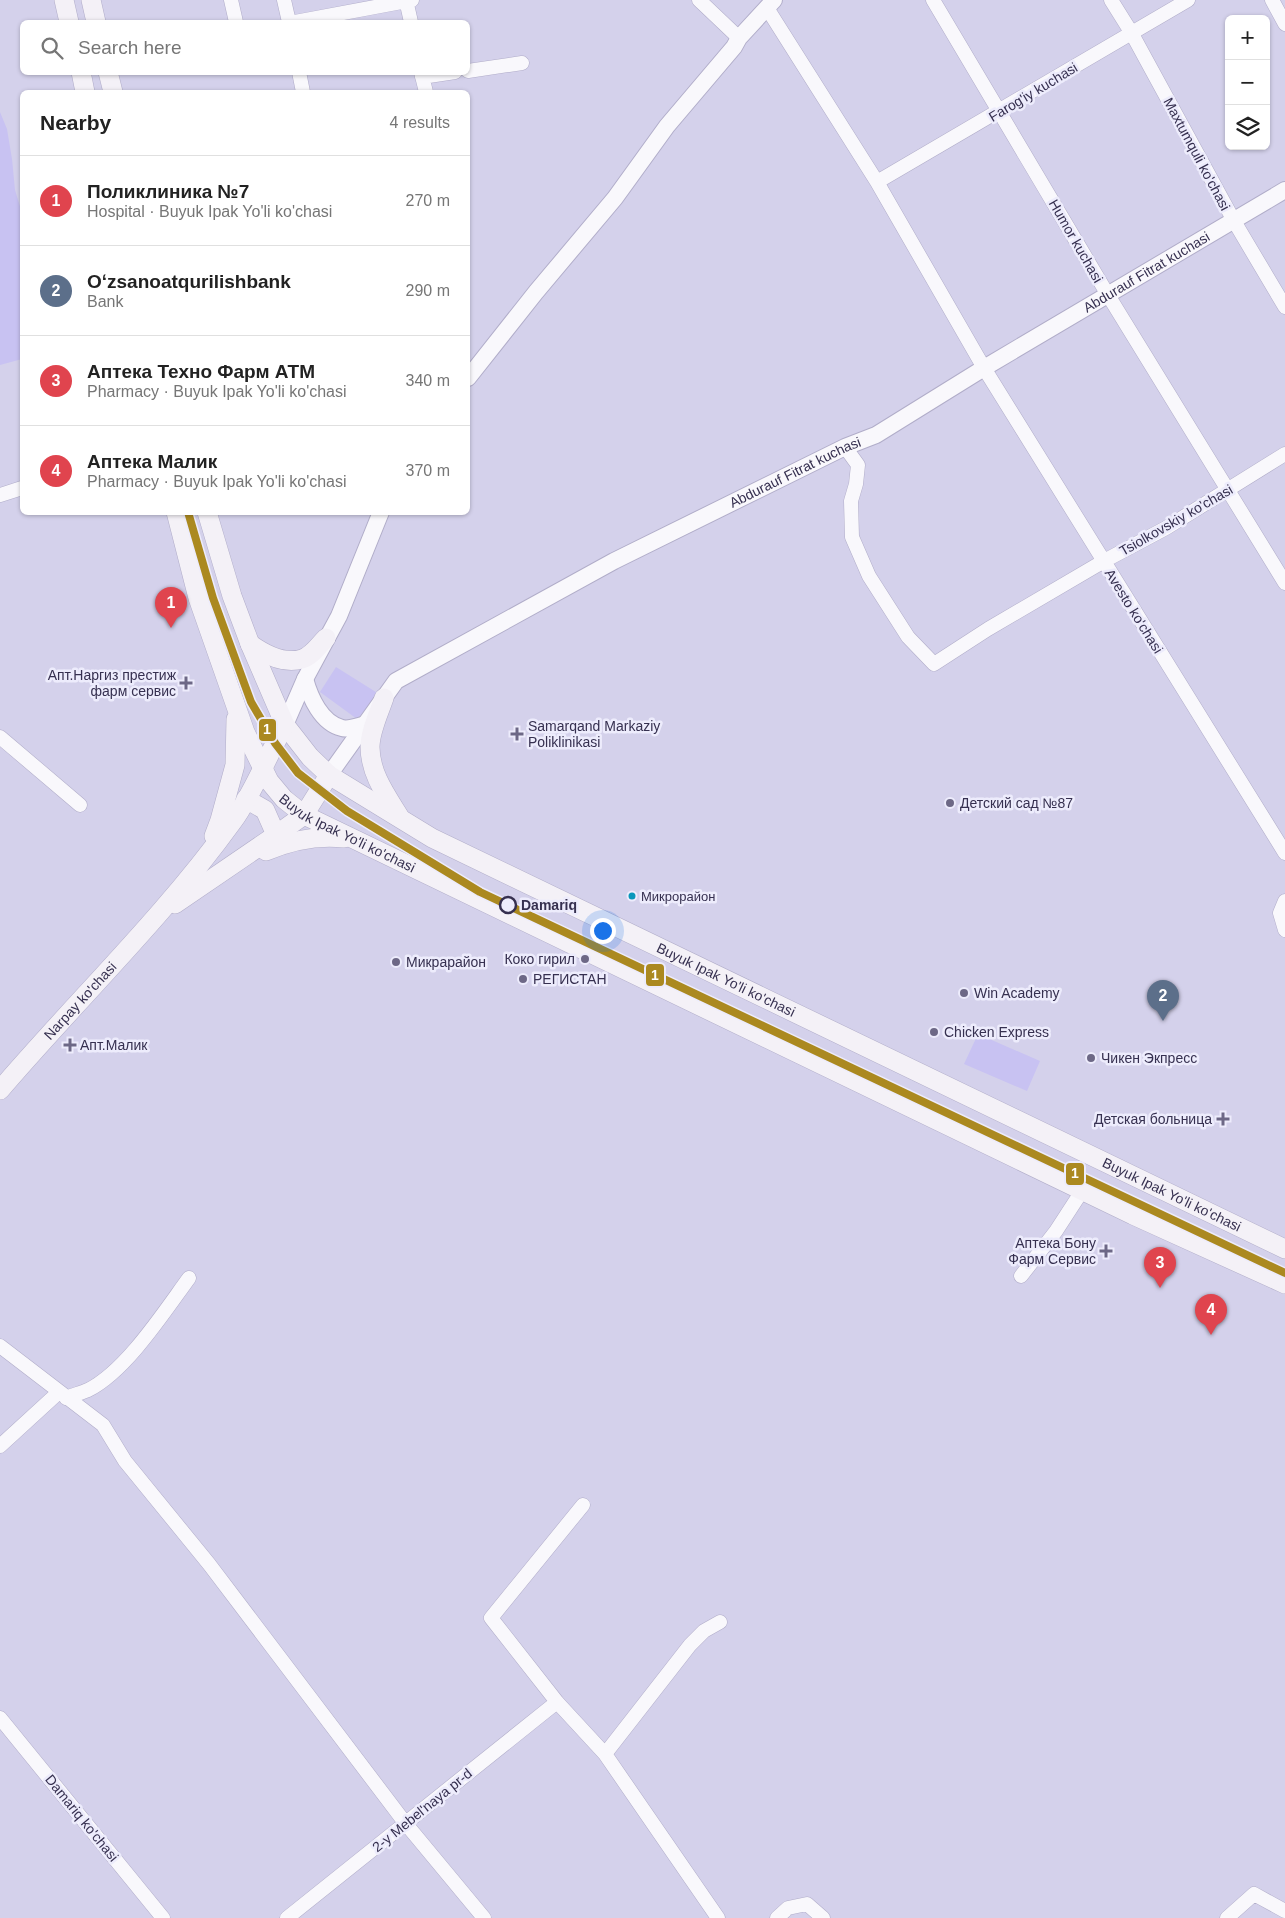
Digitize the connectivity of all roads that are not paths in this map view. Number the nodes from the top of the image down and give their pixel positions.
1 (64, 0) edge
2 (91, 0) edge
3 (231, 0) edge
4 (284, 0) edge
5 (699, 0) edge
6 (933, 0) edge
7 (1111, 0) edge
8 (1188, 0) edge
9 (1272, 0) edge
10 (408, 1) edge
11 (771, 4) edge
12 (69, 20) edge
13 (96, 20) edge
14 (236, 20) edge
15 (289, 20) edge
16 (306, 20) edge
17 (411, 20) edge
18 (1285, 24) edge
19 (1131, 32) junction
20 (739, 38) junction
21 (522, 62) dead end
22 (470, 71) edge
23 (81, 75) edge
24 (109, 75) edge
25 (300, 75) edge
26 (422, 75) edge
27 (84, 90) edge
28 (112, 90) edge
29 (303, 90) edge
30 (426, 90) edge
31 (1000, 112) junction
32 (877, 182) junction
33 (1285, 190) edge
34 (1234, 221) junction
35 (1108, 295) junction
36 (1285, 307) edge
37 (984, 368) junction
38 (470, 375) edge
39 (846, 447) junction
40 (1285, 454) edge
41 (20, 489) edge
42 (1228, 490) junction
43 (0, 495) edge
44 (177, 515) edge
45 (208, 515) edge
46 (380, 515) edge
47 (1104, 561) junction
48 (1285, 583) edge
49 (326, 638) junction
50 (250, 644) junction
51 (305, 678) junction
52 (384, 698) junction
53 (236, 706) junction
54 (285, 724) junction
55 (366, 724) junction
56 (0, 738) edge
57 (262, 769) junction
58 (329, 775) junction
59 (246, 799) junction
60 (80, 805) dead end
61 (304, 815) junction
62 (401, 819) junction
63 (276, 836) junction
64 (352, 839) junction
65 (1285, 853) edge
66 (204, 858) junction
67 (233, 865) junction
68 (1285, 901) edge
69 (161, 913) junction
70 (1285, 930) edge
71 (0, 1090) edge
72 (1082, 1191) junction
73 (1285, 1249) edge
74 (1022, 1276) dead end
75 (189, 1278) dead end
76 (1285, 1284) edge
77 (0, 1346) edge
78 (63, 1395) junction
79 (0, 1446) edge
80 (583, 1505) dead end
81 (720, 1622) dead end
82 (557, 1702) junction
83 (0, 1718) edge
84 (605, 1754) junction
85 (406, 1824) junction
86 (1285, 1910) edge
87 (163, 1918) edge
88 (287, 1918) edge
89 (484, 1918) edge
90 (718, 1918) edge
91 (776, 1918) edge
92 (822, 1918) edge
93 (1227, 1918) edge

1 - 12 main road
2 - 13 main road
3 - 14 street
4 - 15 street
5 - 20 street
6 - 31 street, Humor kuchasi
7 - 19 street, Maxtumquli ko'chasi
8 - 19 street, Farog'iy kuchasi
9 - 18 street
10 - 16 street
10 - 17 street
11 - 20 street
11 - 32 street, Avesto ko'chasi
19 - 31 street, Farog'iy kuchasi
19 - 34 street, Maxtumquli ko'chasi
20 - 38 street
21 - 22 street
23 - 27 main road
24 - 28 main road
25 - 29 street
26 - 30 street
31 - 32 street, Farog'iy kuchasi
31 - 35 street, Humor kuchasi
32 - 37 street, Avesto ko'chasi
33 - 34 street, Abdurauf Fitrat kuchasi
34 - 35 street, Abdurauf Fitrat kuchasi
34 - 36 street, Maxtumquli ko'chasi
35 - 37 street, Abdurauf Fitrat kuchasi
35 - 42 street, Humor kuchasi
37 - 39 street, Abdurauf Fitrat kuchasi
37 - 47 street, Avesto ko'chasi
39 - 47 street, Tsiolkovskiy ko'chasi
39 - 52 street, Abdurauf Fitrat kuchasi
40 - 42 street, Tsiolkovskiy ko'chasi
41 - 43 street
42 - 47 street, Tsiolkovskiy ko'chasi
42 - 48 street, Humor kuchasi
44 - 53 main road, Buyuk Ipak Yo'li ko'chasi
45 - 50 main road, Buyuk Ipak Yo'li ko'chasi
46 - 49 street
47 - 65 street, Avesto ko'chasi
49 - 50 main road
49 - 51 street
50 - 54 main road, Buyuk Ipak Yo'li ko'chasi
51 - 54 street
51 - 55 street
52 - 55 street, Abdurauf Fitrat kuchasi
52 - 62 main road
53 - 57 main road, Buyuk Ipak Yo'li ko'chasi
53 - 66 main road
54 - 57 main road, Narpay ko'chasi
54 - 58 main road, Buyuk Ipak Yo'li ko'chasi
55 - 58 street, Abdurauf Fitrat kuchasi
56 - 60 street
57 - 59 main road, Narpay ko'chasi
57 - 61 main road, Buyuk Ipak Yo'li ko'chasi
58 - 61 main road, Narpay ko'chasi
58 - 62 main road, Buyuk Ipak Yo'li ko'chasi
59 - 63 main road
59 - 66 main road, Narpay ko'chasi
61 - 63 main road, Narpay ko'chasi
61 - 64 main road, Buyuk Ipak Yo'li ko'chasi
62 - 73 main road, Buyuk Ipak Yo'li ko'chasi
63 - 67 main road, Narpay ko'chasi
64 - 67 main road
64 - 72 main road, Buyuk Ipak Yo'li ko'chasi
66 - 69 main road, Narpay ko'chasi
67 - 69 main road, Narpay ko'chasi
68 - 70 street
69 - 71 main road, Narpay ko'chasi
72 - 74 street
72 - 76 main road, Buyuk Ipak Yo'li ko'chasi
75 - 78 street
77 - 78 street
78 - 79 street
78 - 85 street
80 - 82 street
81 - 84 street
82 - 84 street
82 - 85 street, 2-y Mebel'naya pr-d
83 - 87 street, Damariq ko'chasi
84 - 90 street
85 - 88 street, 2-y Mebel'naya pr-d
85 - 89 street
86 - 93 street
91 - 92 street

